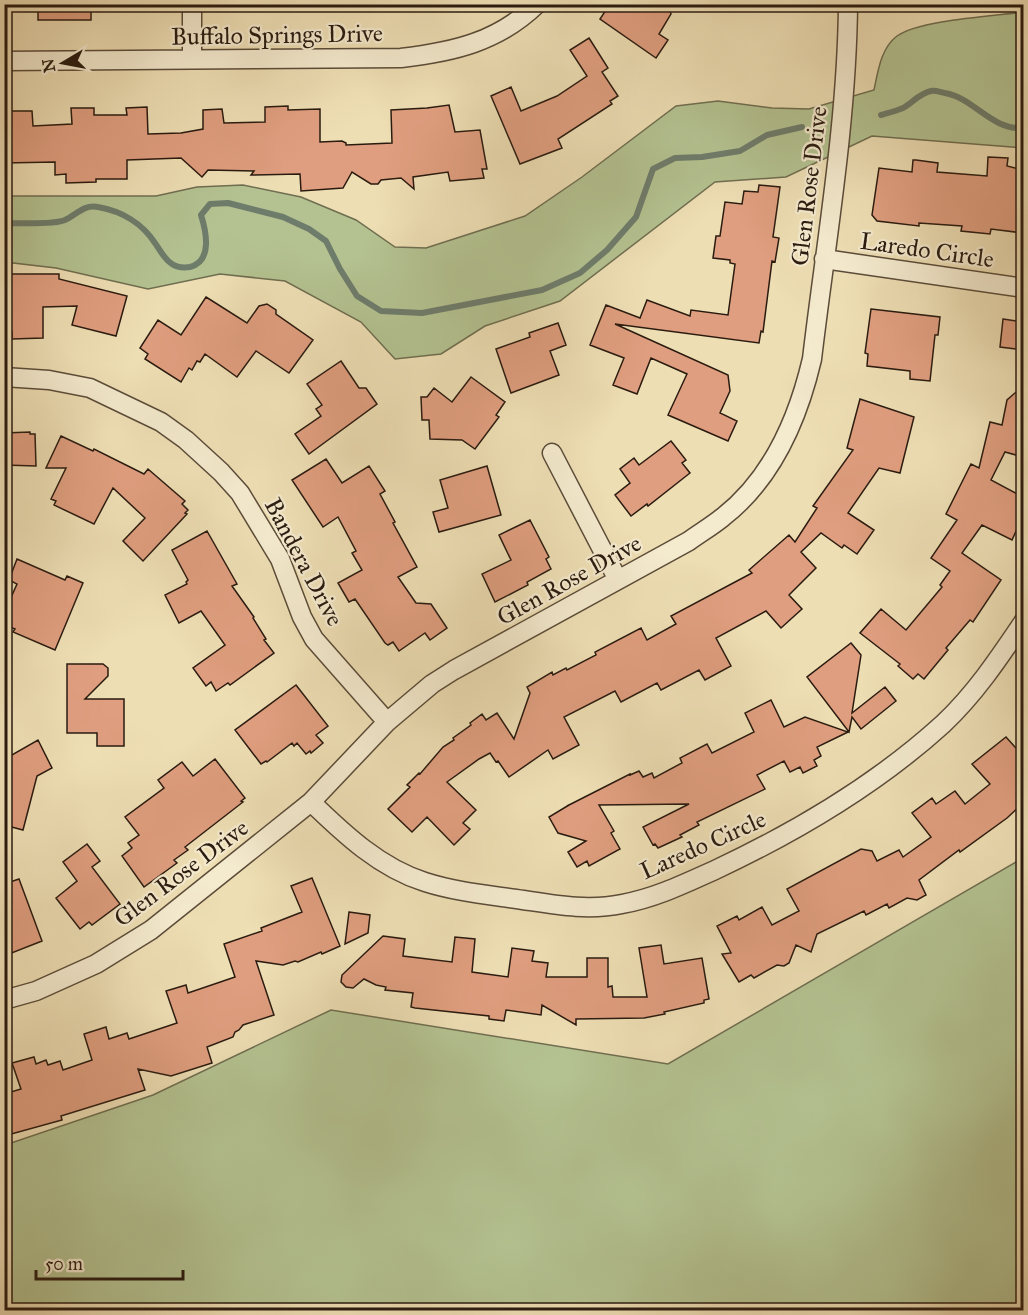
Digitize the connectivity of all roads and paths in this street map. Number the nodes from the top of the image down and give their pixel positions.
1 (192, 4) edge
2 (537, 4) edge
3 (848, 4) edge
4 (192, 60) junction
5 (4, 61) edge
6 (824, 260) junction
7 (1023, 288) edge
8 (4, 377) edge
9 (552, 453) dead end
10 (618, 580) junction
11 (1023, 621) edge
12 (387, 722) junction
13 (311, 802) junction
14 (4, 1000) edge

1 - 4 street
2 - 4 street, Buffalo Springs Drive
3 - 6 street, Glen Rose Drive
4 - 5 street, Buffalo Springs Drive
6 - 7 street, Laredo Circle
6 - 10 street, Glen Rose Drive
8 - 12 street, Bandera Drive
9 - 10 street
10 - 12 street, Glen Rose Drive
11 - 13 street, Laredo Circle
12 - 13 street, Glen Rose Drive
13 - 14 street, Glen Rose Drive

